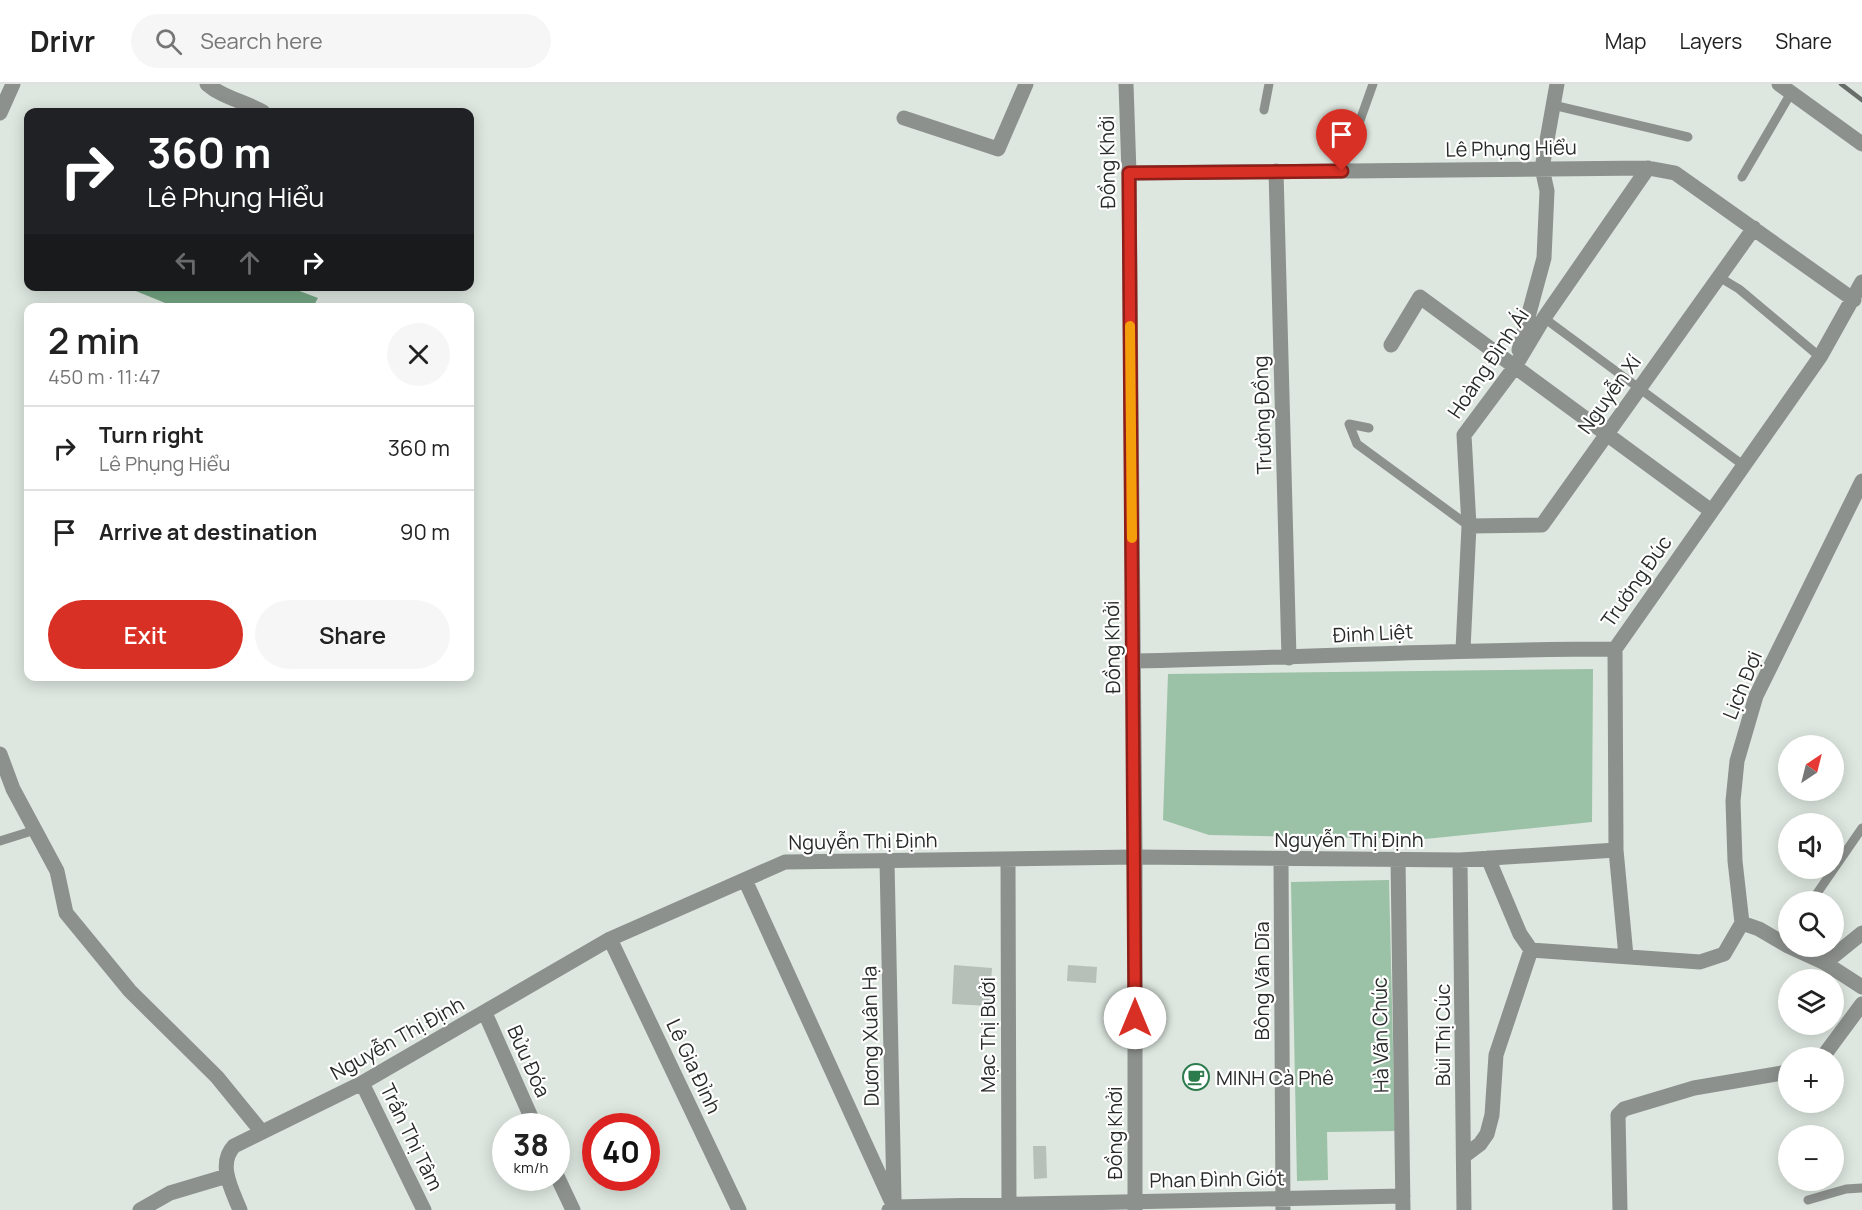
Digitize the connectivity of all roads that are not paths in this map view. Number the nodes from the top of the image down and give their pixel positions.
1 (13, 84) edge
2 (207, 84) edge
3 (1026, 84) edge
4 (1126, 84) edge
5 (1269, 84) edge
6 (1373, 84) edge
7 (1557, 84) edge
8 (1785, 88) edge
9 (1553, 105) junction
10 (256, 108) edge
11 (1264, 110) dead end
12 (0, 113) edge
13 (904, 118) dead end
14 (1688, 137) dead end
15 (1862, 144) edge
16 (1542, 168) junction
17 (1648, 168) junction
18 (1276, 171) junction
19 (1342, 171) junction
20 (1129, 173) junction
21 (1742, 177) dead end
22 (1754, 228) junction
23 (1719, 277) junction
24 (1862, 282) edge
25 (1854, 300) junction
26 (1544, 318) junction
27 (1391, 345) dead end
28 (1820, 357) junction
29 (1514, 368) junction
30 (1639, 388) junction
31 (1369, 428) dead end
32 (1605, 435) junction
33 (1743, 465) junction
34 (1862, 481) edge
35 (1710, 510) junction
36 (1469, 526) junction
37 (1614, 649) junction
38 (1463, 650) junction
39 (1289, 658) junction
40 (1133, 661) junction
41 (0, 754) edge
42 (1862, 828) edge
43 (35, 830) junction
44 (0, 842) edge
45 (1616, 850) junction
46 (1135, 857) junction
47 (1488, 858) junction
48 (1008, 859) junction
49 (1398, 859) junction
50 (1281, 860) junction
51 (1460, 860) junction
52 (887, 861) junction
53 (745, 880) junction
54 (1819, 891) edge
55 (1742, 923) junction
56 (1862, 933) edge
57 (1778, 938) edge
58 (610, 939) junction
59 (1531, 950) junction
60 (1626, 956) junction
61 (1814, 957) edge
62 (1825, 963) junction
63 (1862, 987) edge
64 (1862, 1004) edge
65 (484, 1013) junction
66 (1830, 1047) edge
67 (1778, 1074) edge
68 (362, 1083) junction
69 (529, 1113) edge
70 (261, 1131) junction
71 (1464, 1156) junction
72 (227, 1176) junction
73 (1862, 1188) edge
74 (564, 1191) edge
75 (1808, 1200) dead end
76 (1403, 1203) edge
77 (1283, 1204) edge
78 (1135, 1206) edge
79 (1009, 1207) edge
80 (893, 1209) edge
81 (140, 1210) edge
82 (240, 1210) edge
83 (424, 1210) edge
84 (573, 1210) edge
85 (739, 1210) edge
86 (1464, 1210) edge
87 (1620, 1210) edge

1 - 12 street
2 - 10 street
3 - 13 street
4 - 20 street, Đồng Khởi
5 - 11 lane
6 - 19 lane
7 - 9 street
8 - 15 street
8 - 21 lane
9 - 14 lane
9 - 16 street
16 - 17 street, Lê Phụng Hiểu
16 - 19 street, Lê Phụng Hiểu
16 - 29 street
17 - 22 street, Lê Phụng Hiểu
17 - 26 street, Hoàng Đình Ái
18 - 19 street, Lê Phụng Hiểu
18 - 20 street, Lê Phụng Hiểu
18 - 39 street, Trường Đồng
20 - 40 street, Đồng Khởi
22 - 23 street, Nguyễn Xí
22 - 25 street, Lê Phụng Hiểu
23 - 28 lane
23 - 30 street, Nguyễn Xí
24 - 25 street, Trường Đúc
25 - 28 street, Trường Đúc
26 - 29 street, Hoàng Đình Ái
26 - 30 lane
27 - 29 street
28 - 33 street, Trường Đúc
29 - 32 street
29 - 36 street, Hoàng Đình Ái
30 - 32 street, Nguyễn Xí
30 - 33 lane
31 - 36 lane
32 - 35 street
32 - 36 street, Nguyễn Xí
33 - 35 street, Trường Đúc
34 - 55 street, Lịch Đợi
35 - 37 street, Trường Đúc
36 - 38 street, Hoàng Đình Ái
37 - 38 street, Đinh Liệt
37 - 45 street, Trường Đúc
38 - 39 street, Đinh Liệt
39 - 40 street, Đinh Liệt
40 - 46 street, Đồng Khởi
41 - 43 street
42 - 54 lane
43 - 44 lane
43 - 70 street
45 - 47 street, Nguyễn Thị Định
45 - 60 street, Trường Đúc
46 - 48 street, Nguyễn Thị Định
46 - 50 street, Nguyễn Thị Định
46 - 78 street, Đồng Khởi
47 - 51 street, Nguyễn Thị Định
47 - 59 street
48 - 52 street, Nguyễn Thị Định
48 - 79 street, Mạc Thị Bưởi
49 - 50 street, Nguyễn Thị Định
49 - 51 street, Nguyễn Thị Định
49 - 76 street, Hà Văn Chúc
50 - 77 street, Bông Văn Dĩa
51 - 71 street, Bùi Thị Cúc
52 - 53 street, Nguyễn Thị Định
52 - 80 street, Dương Xuân Hạ
53 - 58 street, Nguyễn Thị Định
53 - 80 street
55 - 57 street
55 - 60 street
56 - 62 street
58 - 65 street, Nguyễn Thị Định
58 - 85 street, Lê Gia Đỉnh
59 - 60 street
59 - 71 street
61 - 62 street
62 - 63 street
64 - 66 street
65 - 68 street, Nguyễn Thị Định
65 - 69 street, Bửu Đóa
67 - 87 street
68 - 70 street, Nguyễn Thị Định
68 - 83 street, Trần Thị Tâm
70 - 72 street, Nguyễn Thị Định
71 - 86 street, Bùi Thị Cúc
72 - 81 street
72 - 82 street
73 - 75 lane
74 - 84 street
76 - 77 street, Phan Đình Giót
77 - 78 street, Phan Đình Giót
78 - 79 street, Phan Đình Giót
79 - 80 street, Phan Đình Giót

